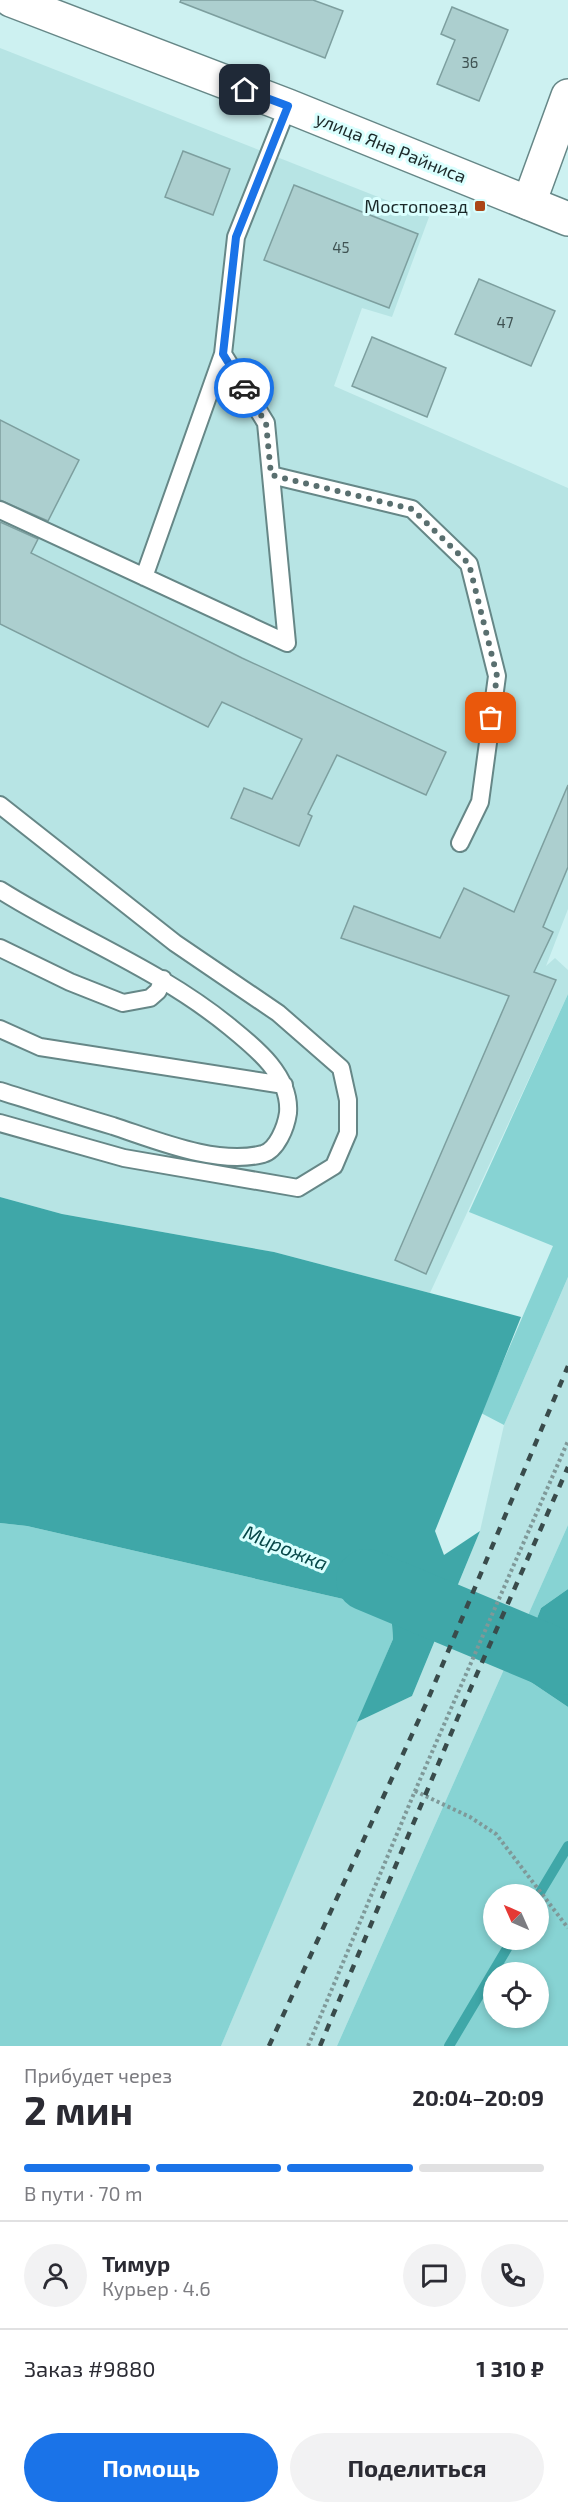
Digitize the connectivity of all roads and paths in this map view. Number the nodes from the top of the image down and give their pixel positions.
1 (11, 0) edge
2 (568, 96) edge
3 (288, 106) junction
4 (529, 203) junction
5 (568, 219) edge
6 (223, 354) junction
7 (271, 475) junction
8 (0, 510) edge
9 (144, 577) junction
10 (0, 805) edge
11 (459, 843) dead end
12 (0, 890) edge
13 (0, 948) edge
14 (163, 979) junction
15 (0, 1029) edge
16 (284, 1085) junction
17 (0, 1091) edge
18 (0, 1123) edge
19 (568, 1441) edge
20 (415, 1791) junction
21 (568, 1928) edge
22 (308, 2046) edge

1 - 3 street, улица Яна Райниса
2 - 4 street
3 - 4 street, улица Яна Райниса
3 - 6 lane
4 - 5 street, улица Яна Райниса
6 - 7 lane
6 - 9 lane
7 - 9 lane
7 - 11 lane
8 - 9 lane
10 - 18 lane
12 - 14 lane
13 - 14 lane
14 - 16 lane
15 - 16 lane
16 - 17 lane
19 - 20 path
20 - 21 path
20 - 22 path

